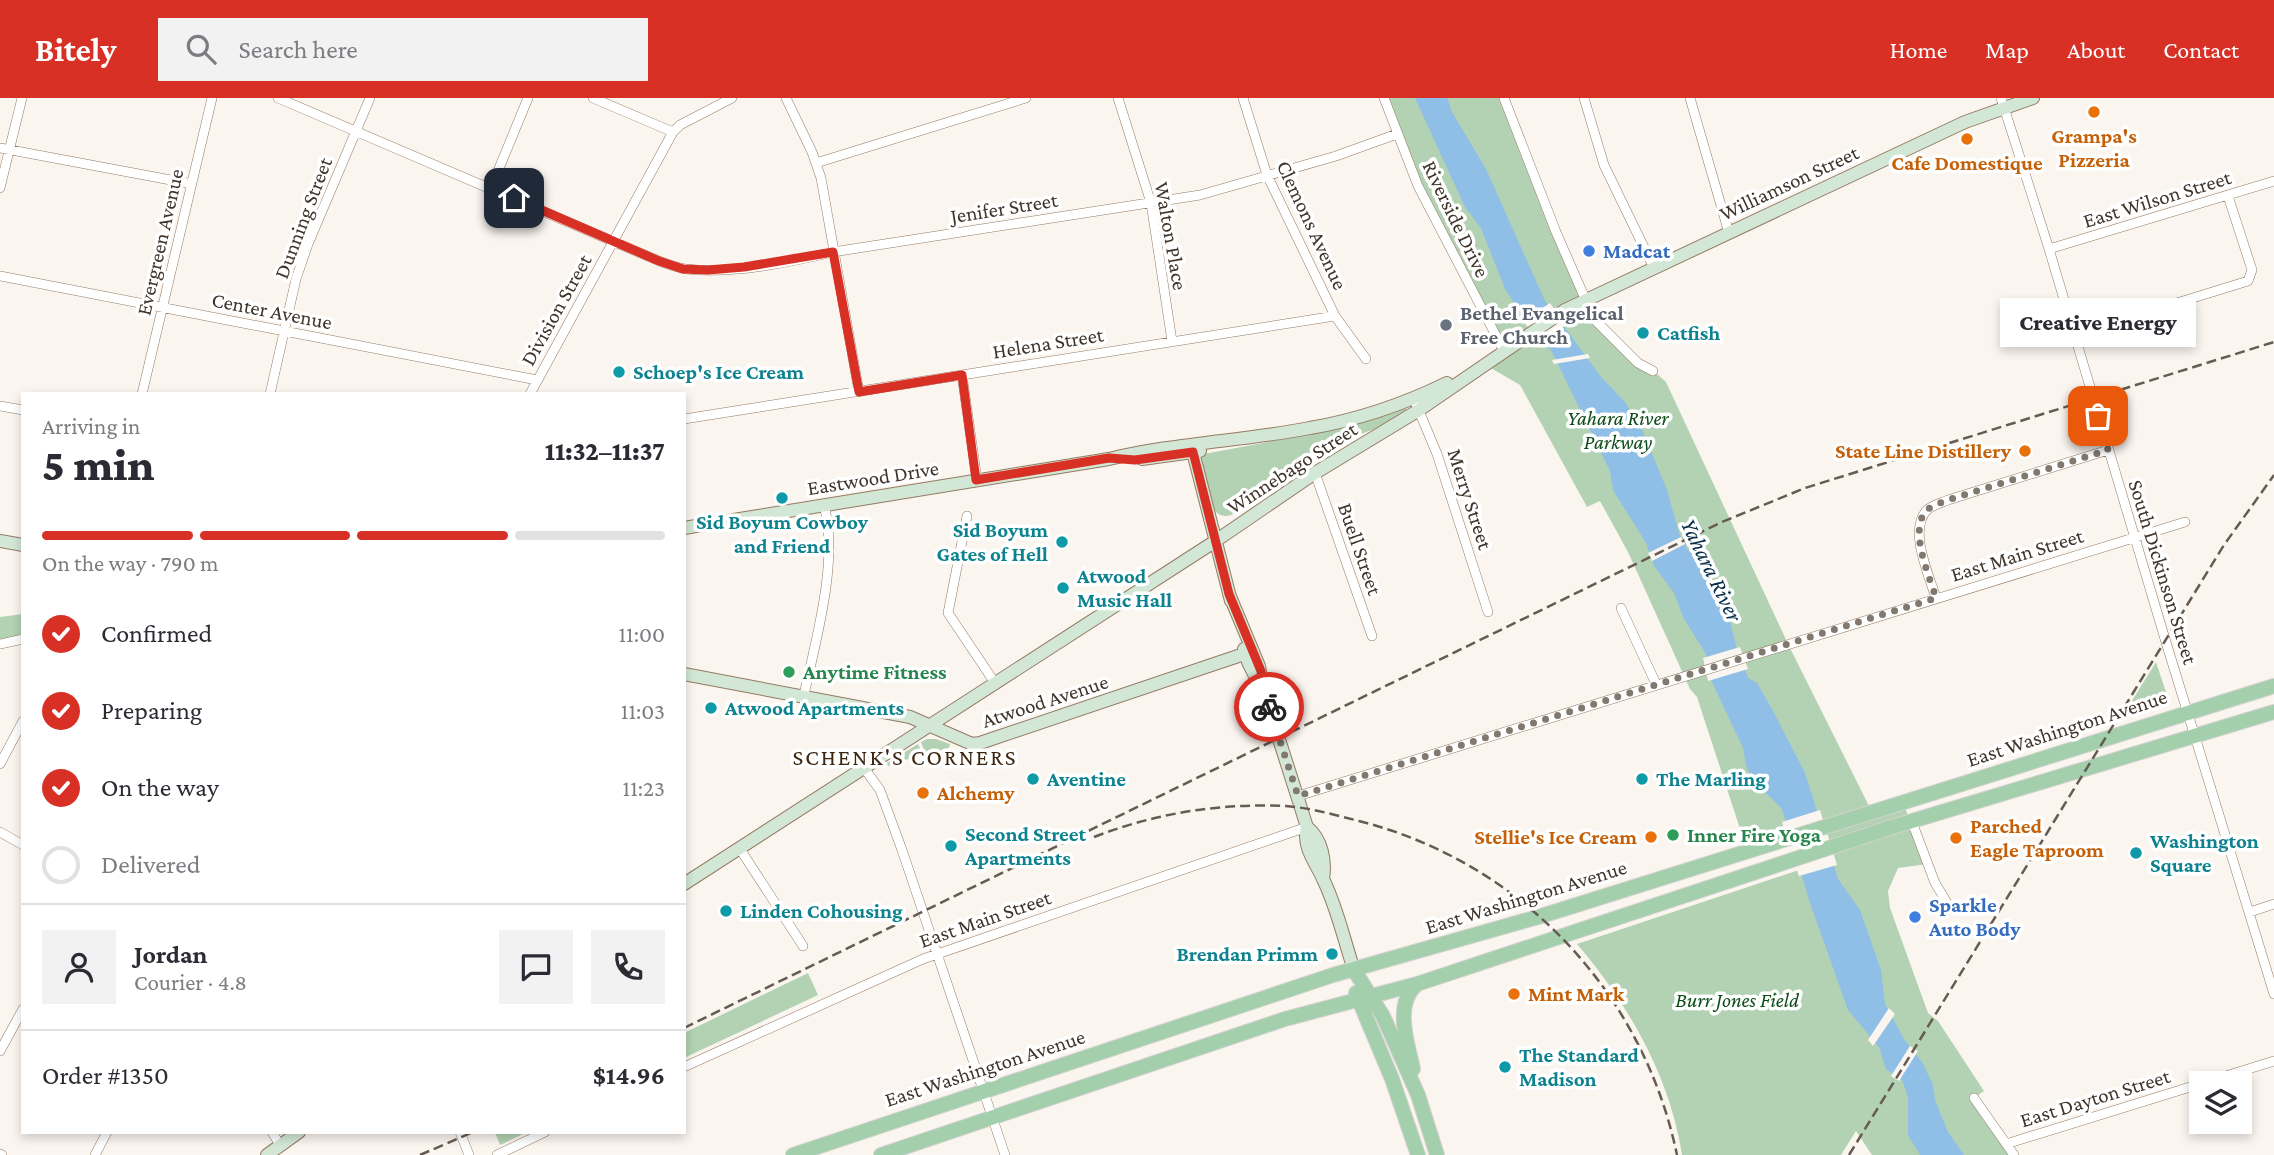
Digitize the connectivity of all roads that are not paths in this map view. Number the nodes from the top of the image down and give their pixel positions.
1 (22, 98) edge
2 (212, 98) edge
3 (278, 98) edge
4 (370, 98) edge
5 (528, 98) edge
6 (593, 98) edge
7 (732, 98) edge
8 (786, 98) edge
9 (1026, 98) edge
10 (1118, 98) edge
11 (1243, 98) edge
12 (1384, 98) edge
13 (1584, 98) edge
14 (1690, 98) edge
15 (2033, 98) edge
16 (1508, 99) edge
17 (2003, 102) edge
18 (356, 131) junction
19 (673, 132) junction
20 (1397, 134) junction
21 (5, 149) edge
22 (816, 163) junction
23 (1267, 175) junction
24 (2274, 181) edge
25 (192, 184) junction
26 (0, 188) edge
27 (491, 188) junction
28 (2228, 196) junction
29 (1151, 203) junction
30 (1729, 233) junction
31 (614, 241) junction
32 (2049, 249) junction
33 (833, 252) junction
34 (1654, 268) junction
35 (0, 276) edge
36 (1584, 300) junction
37 (163, 307) junction
38 (1335, 316) junction
39 (285, 331) junction
40 (2073, 335) junction
41 (1172, 341) junction
42 (1504, 351) junction
43 (1366, 359) dead end
44 (1653, 371) dead end
45 (962, 375) junction
46 (537, 380) junction
47 (142, 392) edge
48 (270, 392) edge
49 (531, 392) edge
50 (859, 392) junction
51 (1417, 404) junction
52 (0, 405) edge
53 (21, 410) edge
54 (686, 419) edge
55 (1272, 435) junction
56 (2108, 450) junction
57 (1193, 452) junction
58 (1109, 458) junction
59 (1315, 473) junction
60 (976, 480) junction
61 (824, 505) junction
62 (967, 516) dead end
63 (2185, 522) dead end
64 (686, 528) edge
65 (2135, 537) junction
66 (0, 541) edge
67 (1214, 542) junction
68 (21, 545) edge
69 (1936, 598) junction
70 (1621, 608) dead end
71 (1488, 612) dead end
72 (1372, 636) dead end
73 (21, 639) edge
74 (0, 644) edge
75 (1249, 653) junction
76 (686, 674) edge
77 (995, 683) junction
78 (1656, 684) junction
79 (2274, 686) edge
80 (804, 695) junction
81 (2188, 711) junction
82 (2274, 712) edge
83 (21, 725) edge
84 (931, 726) junction
85 (2194, 735) junction
86 (0, 764) edge
87 (864, 768) junction
88 (1298, 796) junction
89 (1912, 822) junction
90 (1307, 827) junction
91 (0, 832) edge
92 (21, 844) edge
93 (740, 849) junction
94 (686, 883) edge
95 (1946, 901) dead end
96 (2274, 904) edge
97 (2250, 912) junction
98 (803, 946) dead end
99 (936, 954) junction
100 (1354, 970) junction
101 (1417, 984) junction
102 (2274, 994) edge
103 (1365, 998) junction
104 (21, 1013) edge
105 (0, 1051) edge
106 (2274, 1061) edge
107 (686, 1066) edge
108 (983, 1091) junction
109 (1418, 1095) junction
110 (1974, 1098) dead end
111 (992, 1117) junction
112 (106, 1134) edge
113 (296, 1134) edge
114 (461, 1134) edge
115 (541, 1134) edge
116 (2006, 1144) junction
117 (274, 1149) edge
118 (95, 1155) edge
119 (257, 1155) edge
120 (468, 1155) edge
121 (497, 1155) edge
122 (793, 1155) edge
123 (881, 1155) edge
124 (1004, 1155) edge
125 (1418, 1155) edge
126 (1437, 1155) edge
127 (2014, 1155) edge

1 - 21 street
2 - 25 street, Evergreen Avenue
3 - 18 street, Jenifer Street
4 - 18 street, Dunning Street
5 - 27 street
6 - 19 street
7 - 19 street
8 - 22 street
9 - 22 street
10 - 29 street, Walton Place
11 - 23 street, Clemons Avenue
12 - 20 street, Riverside Drive
13 - 34 street
14 - 30 street
15 - 17 street, Williamson Street
16 - 36 street
17 - 30 street, Williamson Street
17 - 32 street, South Dickinson Street
18 - 27 street, Jenifer Street
18 - 39 street, Dunning Street
19 - 31 street, Division Street
20 - 23 street, Jenifer Street
20 - 42 street, Riverside Drive
21 - 25 street
21 - 26 street
22 - 33 street
23 - 29 street, Jenifer Street
23 - 38 street, Clemons Avenue
24 - 28 street, East Wilson Street
25 - 37 street, Evergreen Avenue
27 - 31 street, Jenifer Street
28 - 32 street, East Wilson Street
28 - 40 street
29 - 33 street, Jenifer Street
29 - 41 street, Walton Place
30 - 34 street, Williamson Street
31 - 33 street, Jenifer Street
31 - 46 street, Division Street
32 - 40 street, South Dickinson Street
33 - 50 street
34 - 36 street, Williamson Street
35 - 37 street, Center Avenue
36 - 42 street, Williamson Street
36 - 44 street
37 - 39 street, Center Avenue
37 - 47 street, Evergreen Avenue
38 - 41 street, Helena Street
38 - 43 street, Clemons Avenue
39 - 46 street, Center Avenue
39 - 48 street, Dunning Street
40 - 56 street, South Dickinson Street
41 - 45 street, Helena Street
42 - 51 street, Eastwood Drive
45 - 50 street, Helena Street
45 - 60 street
46 - 49 street, Division Street
50 - 54 street, Helena Street
51 - 55 street, Eastwood Drive
51 - 59 street, Winnebago Street
51 - 71 street, Merry Street
52 - 53 street
55 - 57 street, Eastwood Drive
55 - 58 street, Eastwood Drive
56 - 65 street, South Dickinson Street
56 - 69 street
57 - 58 street, Eastwood Drive
57 - 67 street
58 - 60 street, Eastwood Drive
59 - 67 street, Winnebago Street
59 - 72 street, Buell Street
60 - 61 street, Eastwood Drive
61 - 64 street, Eastwood Drive
61 - 80 street
62 - 77 street
63 - 65 street, East Main Street
65 - 69 street, East Main Street
65 - 81 street, South Dickinson Street
66 - 68 street
67 - 75 street
67 - 77 street, Winnebago Street
69 - 78 street, East Main Street
70 - 78 street
73 - 74 street
75 - 84 street, Atwood Avenue
75 - 88 street
76 - 80 street, Atwood Avenue
77 - 84 street, Winnebago Street
78 - 88 street, East Main Street
79 - 81 main road, East Washington Avenue
80 - 84 street, Atwood Avenue
81 - 85 street, South Dickinson Street
81 - 100 main road, East Washington Avenue
82 - 85 main road, East Washington Avenue
83 - 86 street
84 - 87 street, Winnebago Street
85 - 89 main road, East Washington Avenue
85 - 97 street, South Dickinson Street
87 - 93 street, Winnebago Street
87 - 99 street
88 - 90 street
89 - 95 street
89 - 101 main road, East Washington Avenue
90 - 99 street, East Main Street
90 - 100 street
91 - 92 street
93 - 94 street, Winnebago Street
93 - 98 street
96 - 97 street
97 - 102 street, South Dickinson Street
99 - 107 street, East Main Street
99 - 108 street
100 - 103 main road
100 - 108 main road, East Washington Avenue
101 - 103 main road, East Washington Avenue
101 - 109 main road
103 - 109 main road
103 - 111 main road, East Washington Avenue
103 - 125 main road
104 - 105 street
106 - 116 street, East Dayton Street
108 - 111 street
108 - 122 main road, East Washington Avenue
109 - 126 main road
110 - 116 street
111 - 123 main road, East Washington Avenue
111 - 124 street
112 - 118 street
113 - 117 street
114 - 120 street
115 - 121 street
116 - 127 street
117 - 119 street

